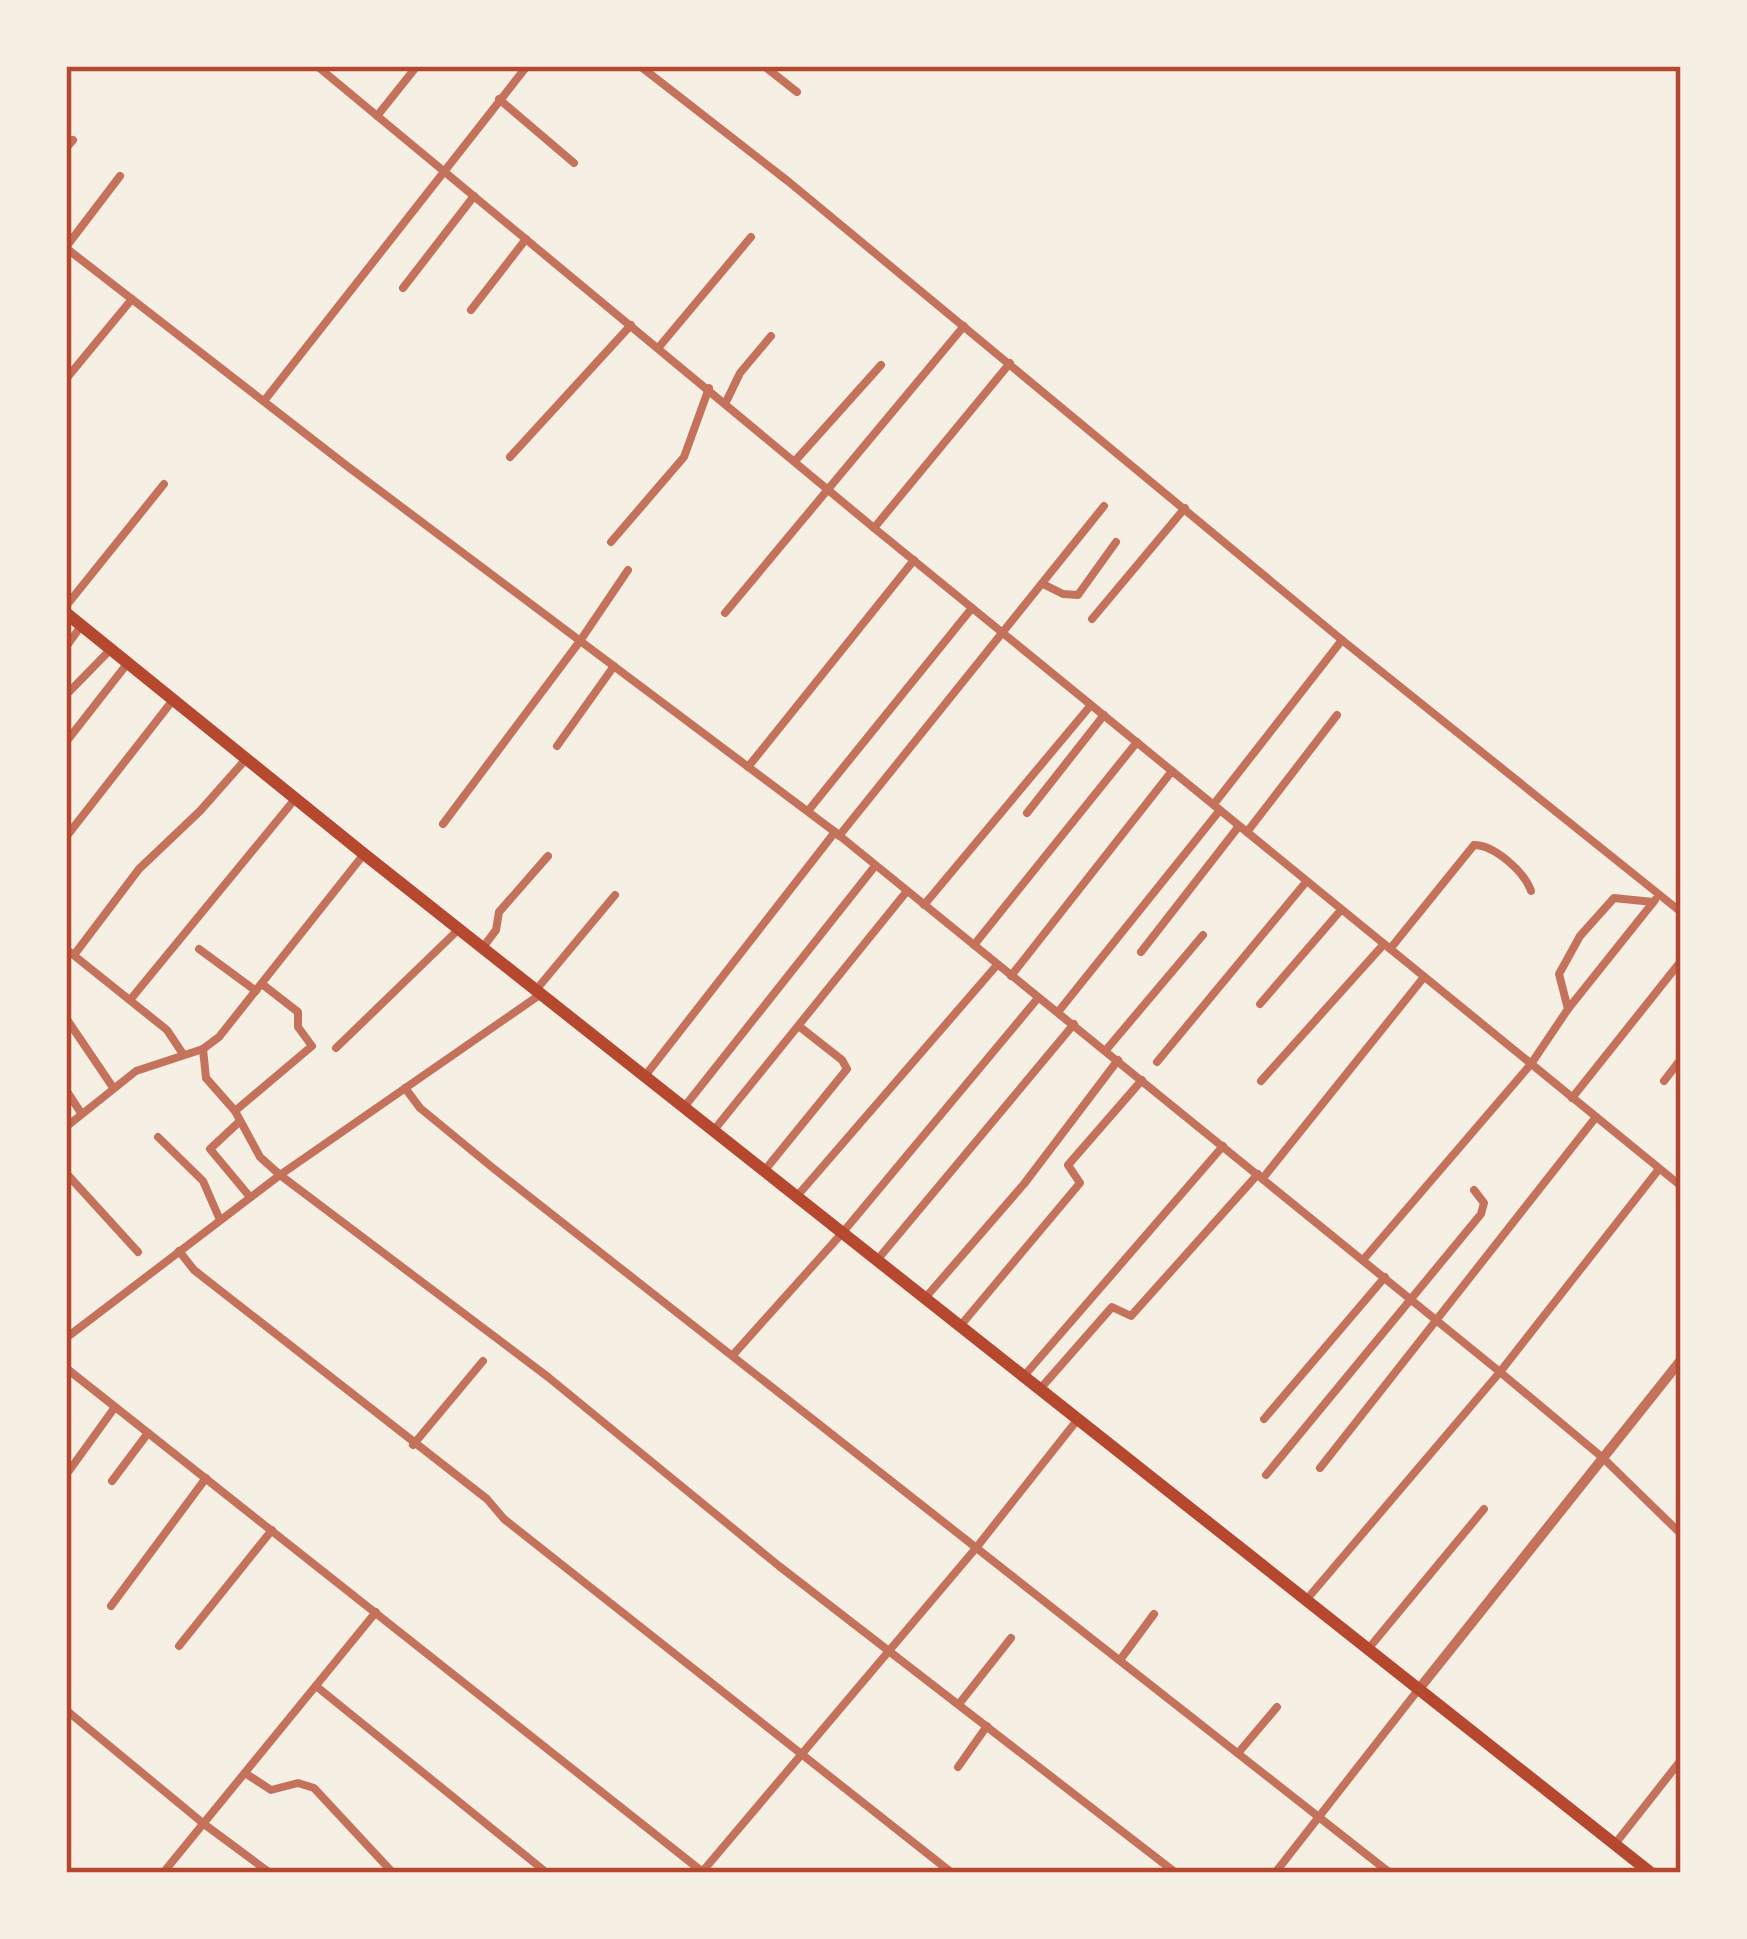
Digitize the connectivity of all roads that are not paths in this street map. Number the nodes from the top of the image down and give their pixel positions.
1 (318, 66) edge
2 (417, 66) edge
3 (527, 66) edge
4 (640, 66) edge
5 (764, 66) edge
6 (797, 92) dead end
7 (499, 99) junction
8 (377, 116) junction
9 (73, 140) dead end
10 (66, 148) edge
11 (574, 164) dead end
12 (444, 172) junction
13 (120, 176) dead end
14 (474, 196) junction
15 (751, 237) dead end
16 (526, 239) junction
17 (66, 248) edge
18 (403, 287) dead end
19 (132, 299) junction
20 (472, 310) dead end
21 (631, 325) junction
22 (964, 326) junction
23 (771, 336) dead end
24 (659, 347) junction
25 (1010, 363) junction
26 (880, 364) dead end
27 (66, 379) edge
28 (718, 395) junction
29 (264, 401) junction
30 (510, 458) dead end
31 (795, 460) junction
32 (164, 484) dead end
33 (827, 489) junction
34 (1104, 506) dead end
35 (1185, 508) junction
36 (874, 527) junction
37 (611, 542) dead end
38 (1116, 542) dead end
39 (914, 560) junction
40 (628, 569) dead end
41 (1043, 584) junction
42 (972, 608) junction
43 (66, 610) edge
44 (725, 613) dead end
45 (1092, 619) dead end
46 (81, 626) junction
47 (1005, 634) junction
48 (1342, 640) junction
49 (580, 641) junction
50 (66, 647) edge
51 (111, 649) junction
52 (128, 663) junction
53 (614, 667) junction
54 (66, 695) edge
55 (174, 699) junction
56 (1091, 705) junction
57 (1104, 715) junction
58 (1337, 715) dead end
59 (66, 742) edge
60 (1137, 742) junction
61 (557, 746) dead end
62 (246, 759) junction
63 (748, 767) junction
64 (1172, 771) junction
65 (295, 799) junction
66 (1216, 807) junction
67 (808, 811) junction
68 (1028, 813) dead end
69 (443, 824) dead end
70 (1243, 829) junction
71 (837, 834) junction
72 (66, 837) edge
73 (364, 854) junction
74 (548, 856) dead end
75 (875, 866) junction
76 (1306, 882) junction
77 (907, 891) junction
78 (1531, 891) dead end
79 (615, 895) dead end
80 (1656, 898) junction
81 (924, 905) junction
82 (1341, 910) junction
83 (1681, 912) edge
84 (460, 928) junction
85 (1203, 935) dead end
86 (974, 945) junction
87 (484, 946) junction
88 (1387, 947) junction
89 (199, 949) dead end
90 (70, 952) edge
91 (1141, 952) dead end
92 (1681, 961) edge
93 (997, 964) junction
94 (1012, 976) junction
95 (1424, 977) junction
96 (259, 988) junction
97 (539, 992) junction
98 (1038, 998) junction
99 (130, 1000) junction
100 (1260, 1004) dead end
101 (1568, 1009) junction
102 (1058, 1012) junction
103 (66, 1018) edge
104 (1073, 1024) junction
105 (800, 1027) junction
106 (335, 1048) dead end
107 (203, 1049) junction
108 (1106, 1050) junction
109 (183, 1054) junction
110 (1681, 1059) edge
111 (1118, 1060) junction
112 (1157, 1062) dead end
113 (1531, 1064) junction
114 (645, 1076) junction
115 (1142, 1080) junction
116 (1261, 1081) dead end
117 (1664, 1082) dead end
118 (112, 1086) junction
119 (405, 1088) junction
120 (66, 1090) edge
121 (1572, 1098) junction
122 (685, 1106) junction
123 (235, 1111) junction
124 (81, 1113) junction
125 (1596, 1117) junction
126 (240, 1121) junction
127 (66, 1127) edge
128 (715, 1130) junction
129 (158, 1137) dead end
130 (1223, 1145) junction
131 (1659, 1168) junction
132 (765, 1170) junction
133 (66, 1173) edge
134 (280, 1175) junction
135 (1261, 1176) junction
136 (1681, 1186) edge
137 (1474, 1190) dead end
138 (798, 1195) junction
139 (250, 1197) junction
140 (220, 1220) junction
141 (844, 1231) junction
142 (179, 1251) junction
143 (138, 1252) dead end
144 (878, 1259) junction
145 (1363, 1260) junction
146 (1385, 1277) junction
147 (926, 1297) junction
148 (1413, 1300) junction
149 (1438, 1321) junction
150 (961, 1325) junction
151 (66, 1338) edge
152 (733, 1355) junction
153 (1681, 1360) edge
154 (483, 1361) dead end
155 (66, 1368) edge
156 (1500, 1372) junction
157 (1024, 1376) junction
158 (1040, 1389) junction
159 (115, 1407) junction
160 (1078, 1419) junction
161 (1264, 1419) dead end
162 (148, 1432) junction
163 (413, 1445) junction
164 (1603, 1458) junction
165 (1321, 1468) dead end
166 (66, 1475) edge
167 (1266, 1475) dead end
168 (206, 1478) junction
169 (112, 1480) dead end
170 (1484, 1509) dead end
171 (272, 1530) junction
172 (1681, 1534) edge
173 (976, 1548) junction
174 (1307, 1599) junction
175 (111, 1606) dead end
176 (376, 1612) junction
177 (1154, 1615) dead end
178 (1012, 1638) dead end
179 (179, 1646) dead end
180 (1370, 1648) junction
181 (888, 1651) junction
182 (1120, 1660) junction
183 (316, 1685) junction
184 (1419, 1689) junction
185 (958, 1704) junction
186 (1277, 1707) dead end
187 (66, 1710) edge
188 (987, 1726) junction
189 (1239, 1752) junction
190 (800, 1755) junction
191 (1681, 1760) edge
192 (958, 1767) dead end
193 (244, 1773) junction
194 (1319, 1816) junction
195 (204, 1824) junction
196 (1615, 1844) junction
197 (1634, 1859) junction
198 (702, 1872) edge
199 (163, 1873) edge
200 (270, 1873) edge
201 (393, 1873) edge
202 (547, 1873) edge
203 (952, 1873) edge
204 (1176, 1873) edge
205 (1275, 1873) edge
206 (1390, 1873) edge
207 (1624, 1873) edge
208 (1651, 1873) edge

1 - 8 street
2 - 8 street
3 - 7 street
4 - 22 street
5 - 6 street
7 - 11 street
7 - 12 street
8 - 12 street
9 - 10 street
12 - 14 street
12 - 29 street
13 - 17 street
14 - 16 street
14 - 18 street
15 - 24 street
16 - 20 street
16 - 21 street
17 - 19 street
19 - 27 street
19 - 29 street
21 - 24 street
21 - 30 street
22 - 25 street
22 - 33 street
23 - 28 street
24 - 28 street
25 - 35 street
25 - 36 street
26 - 31 street
28 - 31 street
28 - 37 street
29 - 49 street
31 - 33 street
32 - 43 street
33 - 36 street
33 - 44 street
34 - 41 street
35 - 45 street
35 - 48 street
36 - 39 street
38 - 41 street
39 - 42 street
39 - 63 street
40 - 49 street
41 - 47 street
42 - 47 street
42 - 67 street
43 - 46 main road
46 - 50 street
46 - 51 main road
47 - 56 street
47 - 71 street
48 - 66 street
48 - 80 street
49 - 53 street
49 - 69 street
51 - 52 main road
51 - 54 street
52 - 55 main road
52 - 59 street
53 - 61 street
53 - 63 street
55 - 62 main road
55 - 72 street
56 - 57 street
56 - 81 street
57 - 60 street
57 - 68 street
58 - 70 street
60 - 64 street
60 - 86 street
62 - 65 main road
62 - 90 street
63 - 67 street
64 - 66 street
64 - 94 street
65 - 73 main road
65 - 99 street
66 - 70 street
66 - 102 street
67 - 71 street
70 - 76 street
70 - 91 street
71 - 75 street
71 - 114 street
73 - 84 main road
73 - 96 street
74 - 87 street
75 - 77 street
75 - 122 street
76 - 82 street
76 - 112 street
77 - 81 street
77 - 105 street
78 - 88 street
79 - 97 street
80 - 83 street
80 - 101 street
80 - 101 street
81 - 86 street
82 - 88 street
82 - 100 street
84 - 87 main road
84 - 106 street
85 - 108 street
86 - 93 street
87 - 97 main road
88 - 95 street
88 - 116 street
89 - 96 street
90 - 99 street
92 - 121 street
93 - 94 street
93 - 138 street
94 - 98 street
95 - 113 street
95 - 135 street
96 - 107 street
96 - 123 street
97 - 114 main road
97 - 119 street
98 - 102 street
98 - 141 street
99 - 109 street
101 - 113 street
102 - 104 street
103 - 118 street
104 - 108 street
104 - 144 street
105 - 128 street
105 - 132 street
107 - 109 street
107 - 123 street
108 - 111 street
109 - 118 street
110 - 117 street
111 - 115 street
111 - 147 street
113 - 121 street
113 - 145 street
114 - 122 main road
115 - 130 street
115 - 150 street
118 - 124 street
119 - 134 street
119 - 152 street
120 - 124 street
121 - 125 street
122 - 128 main road
123 - 126 street
124 - 127 street
125 - 131 street
125 - 149 street
126 - 134 street
126 - 139 street
128 - 132 main road
129 - 140 street
130 - 135 street
130 - 157 street
131 - 136 street
131 - 156 street
132 - 138 main road
133 - 143 street
134 - 139 street
134 - 181 street
135 - 145 street
135 - 158 street
137 - 148 street
138 - 141 main road
139 - 140 street
140 - 142 street
141 - 144 main road
141 - 152 street
142 - 151 street
142 - 163 street
144 - 147 main road
145 - 146 street
146 - 148 street
146 - 161 street
147 - 150 main road
148 - 149 street
148 - 167 street
149 - 156 street
149 - 165 street
150 - 157 main road
152 - 173 street
153 - 164 street
154 - 163 street
155 - 159 street
156 - 164 street
156 - 174 street
157 - 158 main road
158 - 160 main road
159 - 162 street
159 - 166 street
160 - 173 street
160 - 174 main road
162 - 168 street
162 - 169 street
163 - 190 street
164 - 172 street
164 - 184 street
168 - 171 street
168 - 175 street
170 - 180 street
171 - 176 street
171 - 179 street
173 - 181 street
173 - 182 street
174 - 180 main road
176 - 183 street
176 - 198 street
177 - 182 street
178 - 185 street
180 - 184 main road
181 - 185 street
181 - 190 street
182 - 189 street
183 - 193 street
183 - 202 street
184 - 194 street
184 - 196 main road
185 - 188 street
186 - 189 street
187 - 195 street
188 - 192 street
188 - 204 street
189 - 194 street
190 - 198 street
190 - 203 street
191 - 196 street
193 - 195 street
193 - 201 street
194 - 205 street
194 - 206 street
195 - 199 street
195 - 200 street
196 - 197 main road
197 - 207 street
197 - 208 main road

